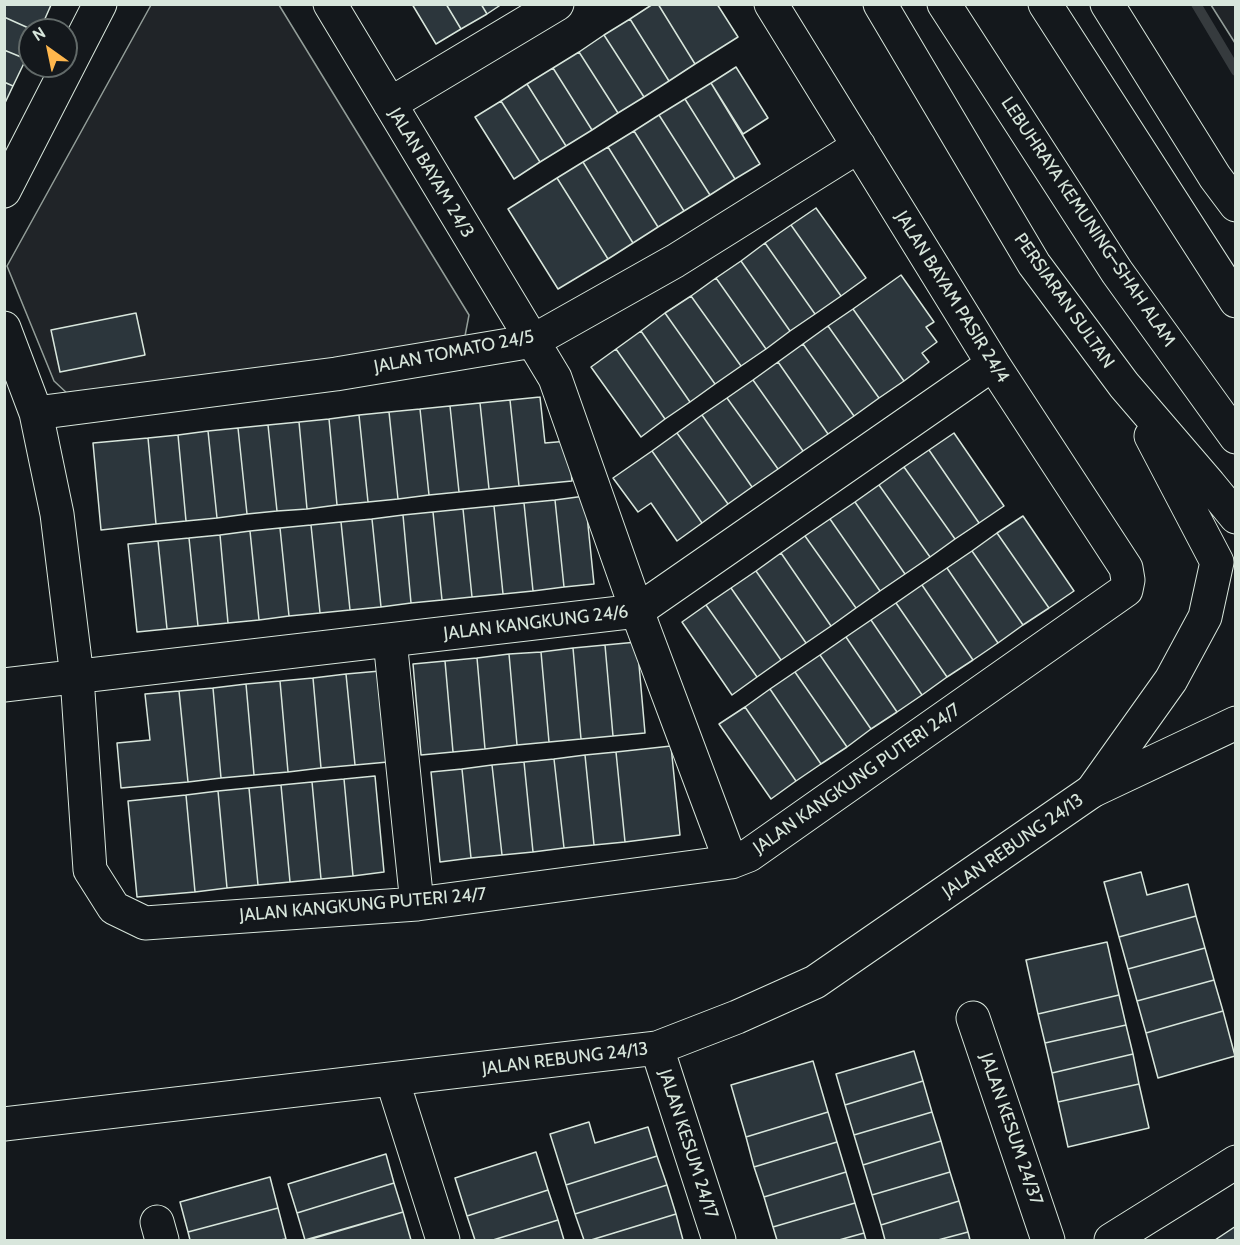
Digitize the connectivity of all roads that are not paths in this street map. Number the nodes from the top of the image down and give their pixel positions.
1 (100, 4) edge
2 (330, 4) edge
3 (557, 4) edge
4 (771, 4) edge
5 (880, 4) edge
6 (944, 4) edge
7 (1045, 4) edge
8 (1107, 4) edge
9 (390, 104) junction
10 (859, 146) junction
11 (4, 191) edge
12 (1236, 205) edge
13 (1236, 302) edge
14 (4, 328) edge
15 (532, 341) junction
16 (993, 364) junction
17 (1124, 385) junction
18 (36, 413) junction
19 (1236, 437) edge
20 (1236, 518) edge
21 (1126, 590) joint
22 (638, 611) junction
23 (390, 640) junction
24 (77, 677) junction
25 (4, 685) edge
26 (1236, 723) edge
27 (1092, 791) junction
28 (731, 862) junction
29 (417, 904) junction
30 (973, 1018) dead end
31 (657, 1048) junction
32 (392, 1079) junction
33 (4, 1124) edge
34 (1236, 1161) edge
35 (443, 1240) edge
36 (719, 1240) edge
37 (1048, 1240) edge
38 (1111, 1240) edge

1 - 11 main road
2 - 9 main road, JALAN BAYAM 24/3
3 - 9 main road
4 - 10 main road, JALAN BAYAM PASIR 24/4
5 - 17 main road, PERSIARAN SULTAN
6 - 19 main road, LEBUHRAYA KEMUNING–SHAH ALAM
7 - 13 main road
8 - 12 main road
9 - 15 main road, JALAN BAYAM 24/3
10 - 15 main road, JALAN TOMATO 24/5
10 - 16 main road, JALAN BAYAM PASIR 24/4
14 - 18 main road, JALAN KANGKUNG PUTERI 24/7
15 - 18 main road, JALAN TOMATO 24/5
15 - 22 main road, JALAN BAYAM 24/3
16 - 21 main road, JALAN BAYAM PASIR 24/4
16 - 22 main road, JALAN KANGKUNG 24/6
17 - 20 main road, PERSIARAN SULTAN
17 - 27 main road
18 - 24 main road, JALAN KANGKUNG PUTERI 24/7
21 - 28 main road, JALAN KANGKUNG PUTERI 24/7
22 - 23 main road, JALAN KANGKUNG 24/6
22 - 28 main road, JALAN BAYAM 24/3
23 - 24 main road, JALAN KANGKUNG 24/6
23 - 29 main road
24 - 25 main road, JALAN KANGKUNG 24/6
24 - 29 main road, JALAN KANGKUNG PUTERI 24/7
26 - 27 main road
27 - 31 main road, JALAN REBUNG 24/13
28 - 29 main road, JALAN KANGKUNG PUTERI 24/7
30 - 37 main road, JALAN KESUM 24/37
31 - 32 main road, JALAN REBUNG 24/13
31 - 36 main road, JALAN KESUM 24/17
32 - 33 main road, JALAN REBUNG 24/13
32 - 35 main road
34 - 38 main road

